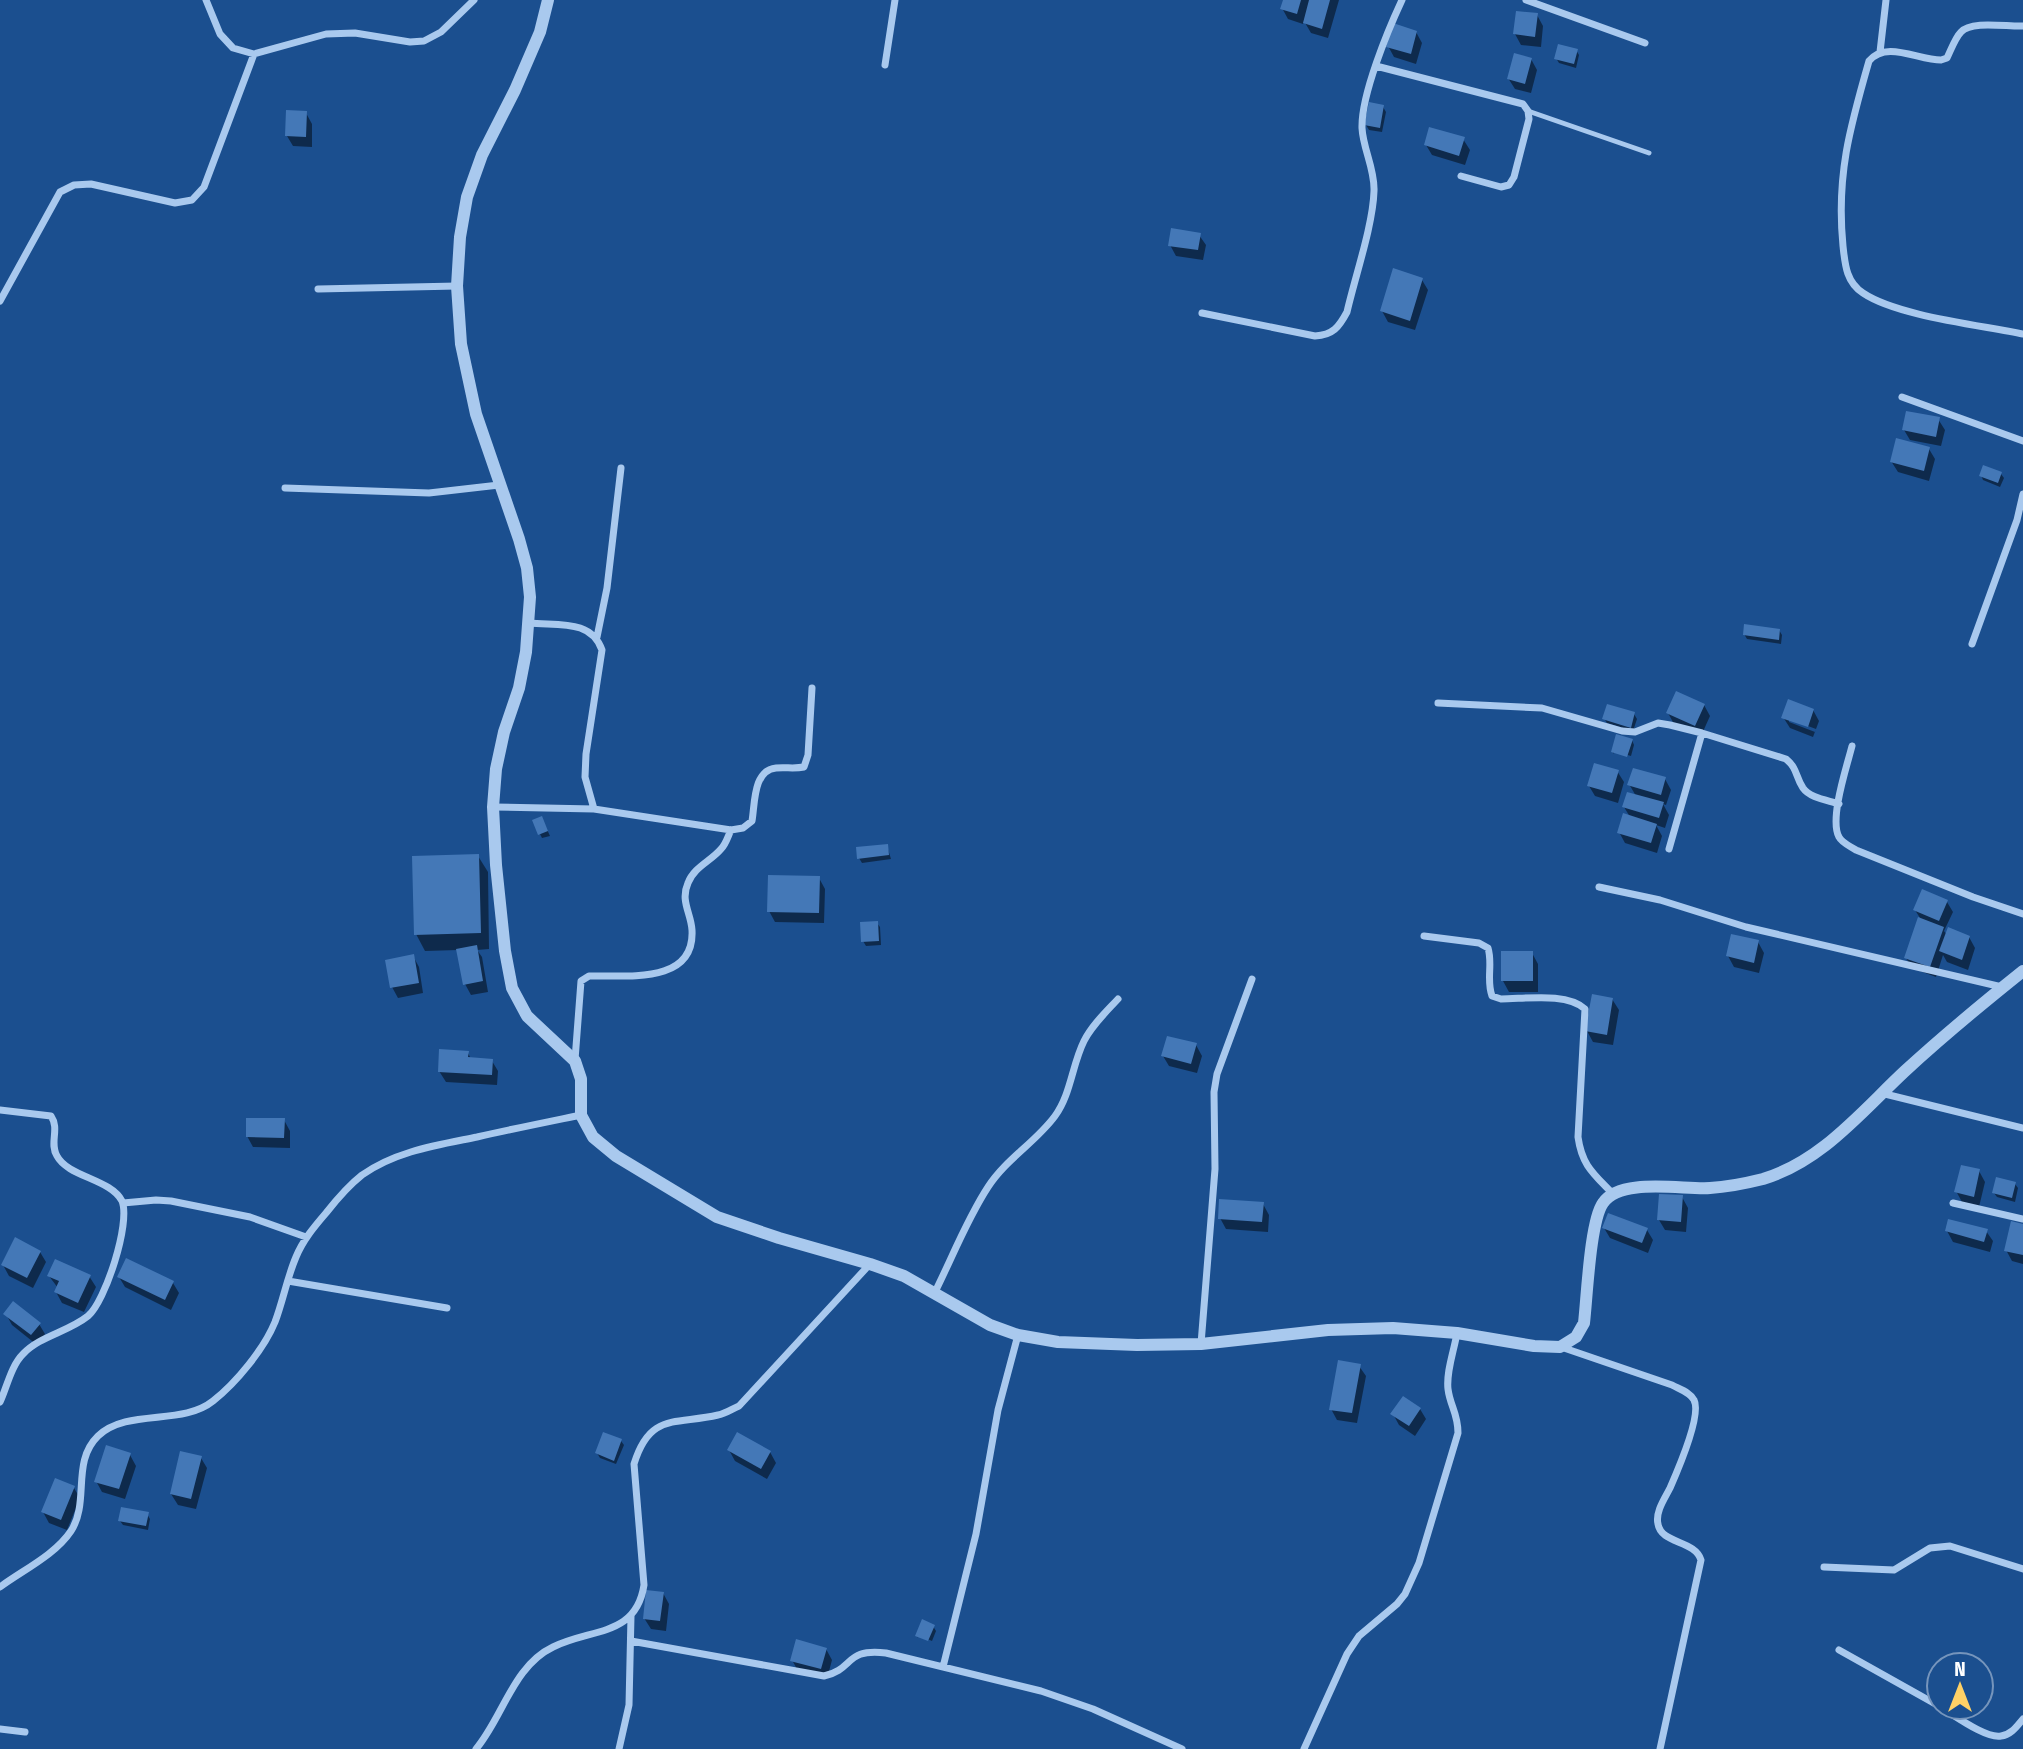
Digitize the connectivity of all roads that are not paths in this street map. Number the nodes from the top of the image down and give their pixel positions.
1 (206, 0) edge
2 (474, 0) edge
3 (548, 0) edge
4 (895, 0) edge
5 (1402, 0) edge
6 (1526, 0) edge
7 (1886, 0) edge
8 (2023, 26) edge
9 (1645, 43) dead end
10 (1880, 52) junction
11 (254, 54) junction
12 (885, 65) dead end
13 (1377, 66) junction
14 (1528, 111) junction
15 (1649, 153) dead end
16 (1461, 176) dead end
17 (457, 286) junction
18 (318, 289) dead end
19 (0, 300) edge
20 (1202, 313) dead end
21 (2023, 334) edge
22 (1902, 397) dead end
23 (2023, 441) edge
24 (621, 468) dead end
25 (499, 485) junction
26 (285, 488) dead end
27 (2023, 494) edge
28 (529, 623) junction
29 (597, 637) junction
30 (1972, 644) dead end
31 (812, 688) dead end
32 (1438, 703) dead end
33 (1702, 733) junction
34 (1852, 746) dead end
35 (1839, 804) junction
36 (493, 807) junction
37 (594, 809) junction
38 (731, 830) junction
39 (1669, 849) dead end
40 (1598, 887) dead end
41 (2023, 914) edge
42 (1424, 936) dead end
43 (2023, 971) edge
44 (1252, 979) dead end
45 (2003, 987) junction
46 (1118, 999) dead end
47 (575, 1060) junction
48 (1881, 1093) junction
49 (0, 1110) edge
50 (581, 1115) junction
51 (2023, 1128) edge
52 (1613, 1194) junction
53 (123, 1203) junction
54 (1953, 1203) dead end
55 (2023, 1219) edge
56 (306, 1237) junction
57 (870, 1264) junction
58 (288, 1281) junction
59 (935, 1292) junction
60 (447, 1308) dead end
61 (1457, 1333) junction
62 (1018, 1335) junction
63 (1201, 1344) junction
64 (1560, 1347) junction
65 (0, 1402) edge
66 (1824, 1567) dead end
67 (2023, 1570) edge
68 (0, 1587) edge
69 (631, 1616) junction
70 (631, 1641) junction
71 (1839, 1650) dead end
72 (943, 1667) junction
73 (1925, 1699) edge
74 (2023, 1719) edge
75 (1964, 1721) edge
76 (0, 1729) edge
77 (25, 1732) dead end
78 (476, 1749) edge
79 (619, 1749) edge
80 (1182, 1749) edge
81 (1304, 1749) edge
82 (1660, 1749) edge

1 - 11 street
2 - 11 street
3 - 17 street
4 - 12 street
5 - 13 street
6 - 9 street
7 - 10 street
8 - 10 street
10 - 21 street
11 - 19 street
13 - 14 street
13 - 20 street
14 - 15 lane
14 - 16 street
17 - 18 street
17 - 25 street
22 - 23 street
24 - 29 street
25 - 26 street
25 - 28 street
27 - 30 street
28 - 29 street
28 - 36 street
29 - 37 street
31 - 38 street
32 - 33 street
33 - 35 street
33 - 39 street
34 - 35 street
35 - 41 street
36 - 37 street
36 - 47 street
37 - 38 street
38 - 47 street
40 - 45 street
42 - 52 street
43 - 45 street
44 - 63 street
45 - 48 street
46 - 59 street
47 - 50 street
48 - 51 street
48 - 52 street
49 - 53 street
50 - 56 street
50 - 57 street
52 - 64 street
53 - 56 street
53 - 65 street
54 - 55 street
56 - 58 street
57 - 59 street
57 - 69 street
58 - 60 street
58 - 68 street
59 - 62 street
61 - 63 street
61 - 64 street
61 - 81 street
62 - 63 street
62 - 72 street
64 - 82 street
66 - 67 street
69 - 70 street
69 - 78 street
70 - 72 street
70 - 79 street
71 - 73 street
72 - 80 street
74 - 75 street
76 - 77 street

